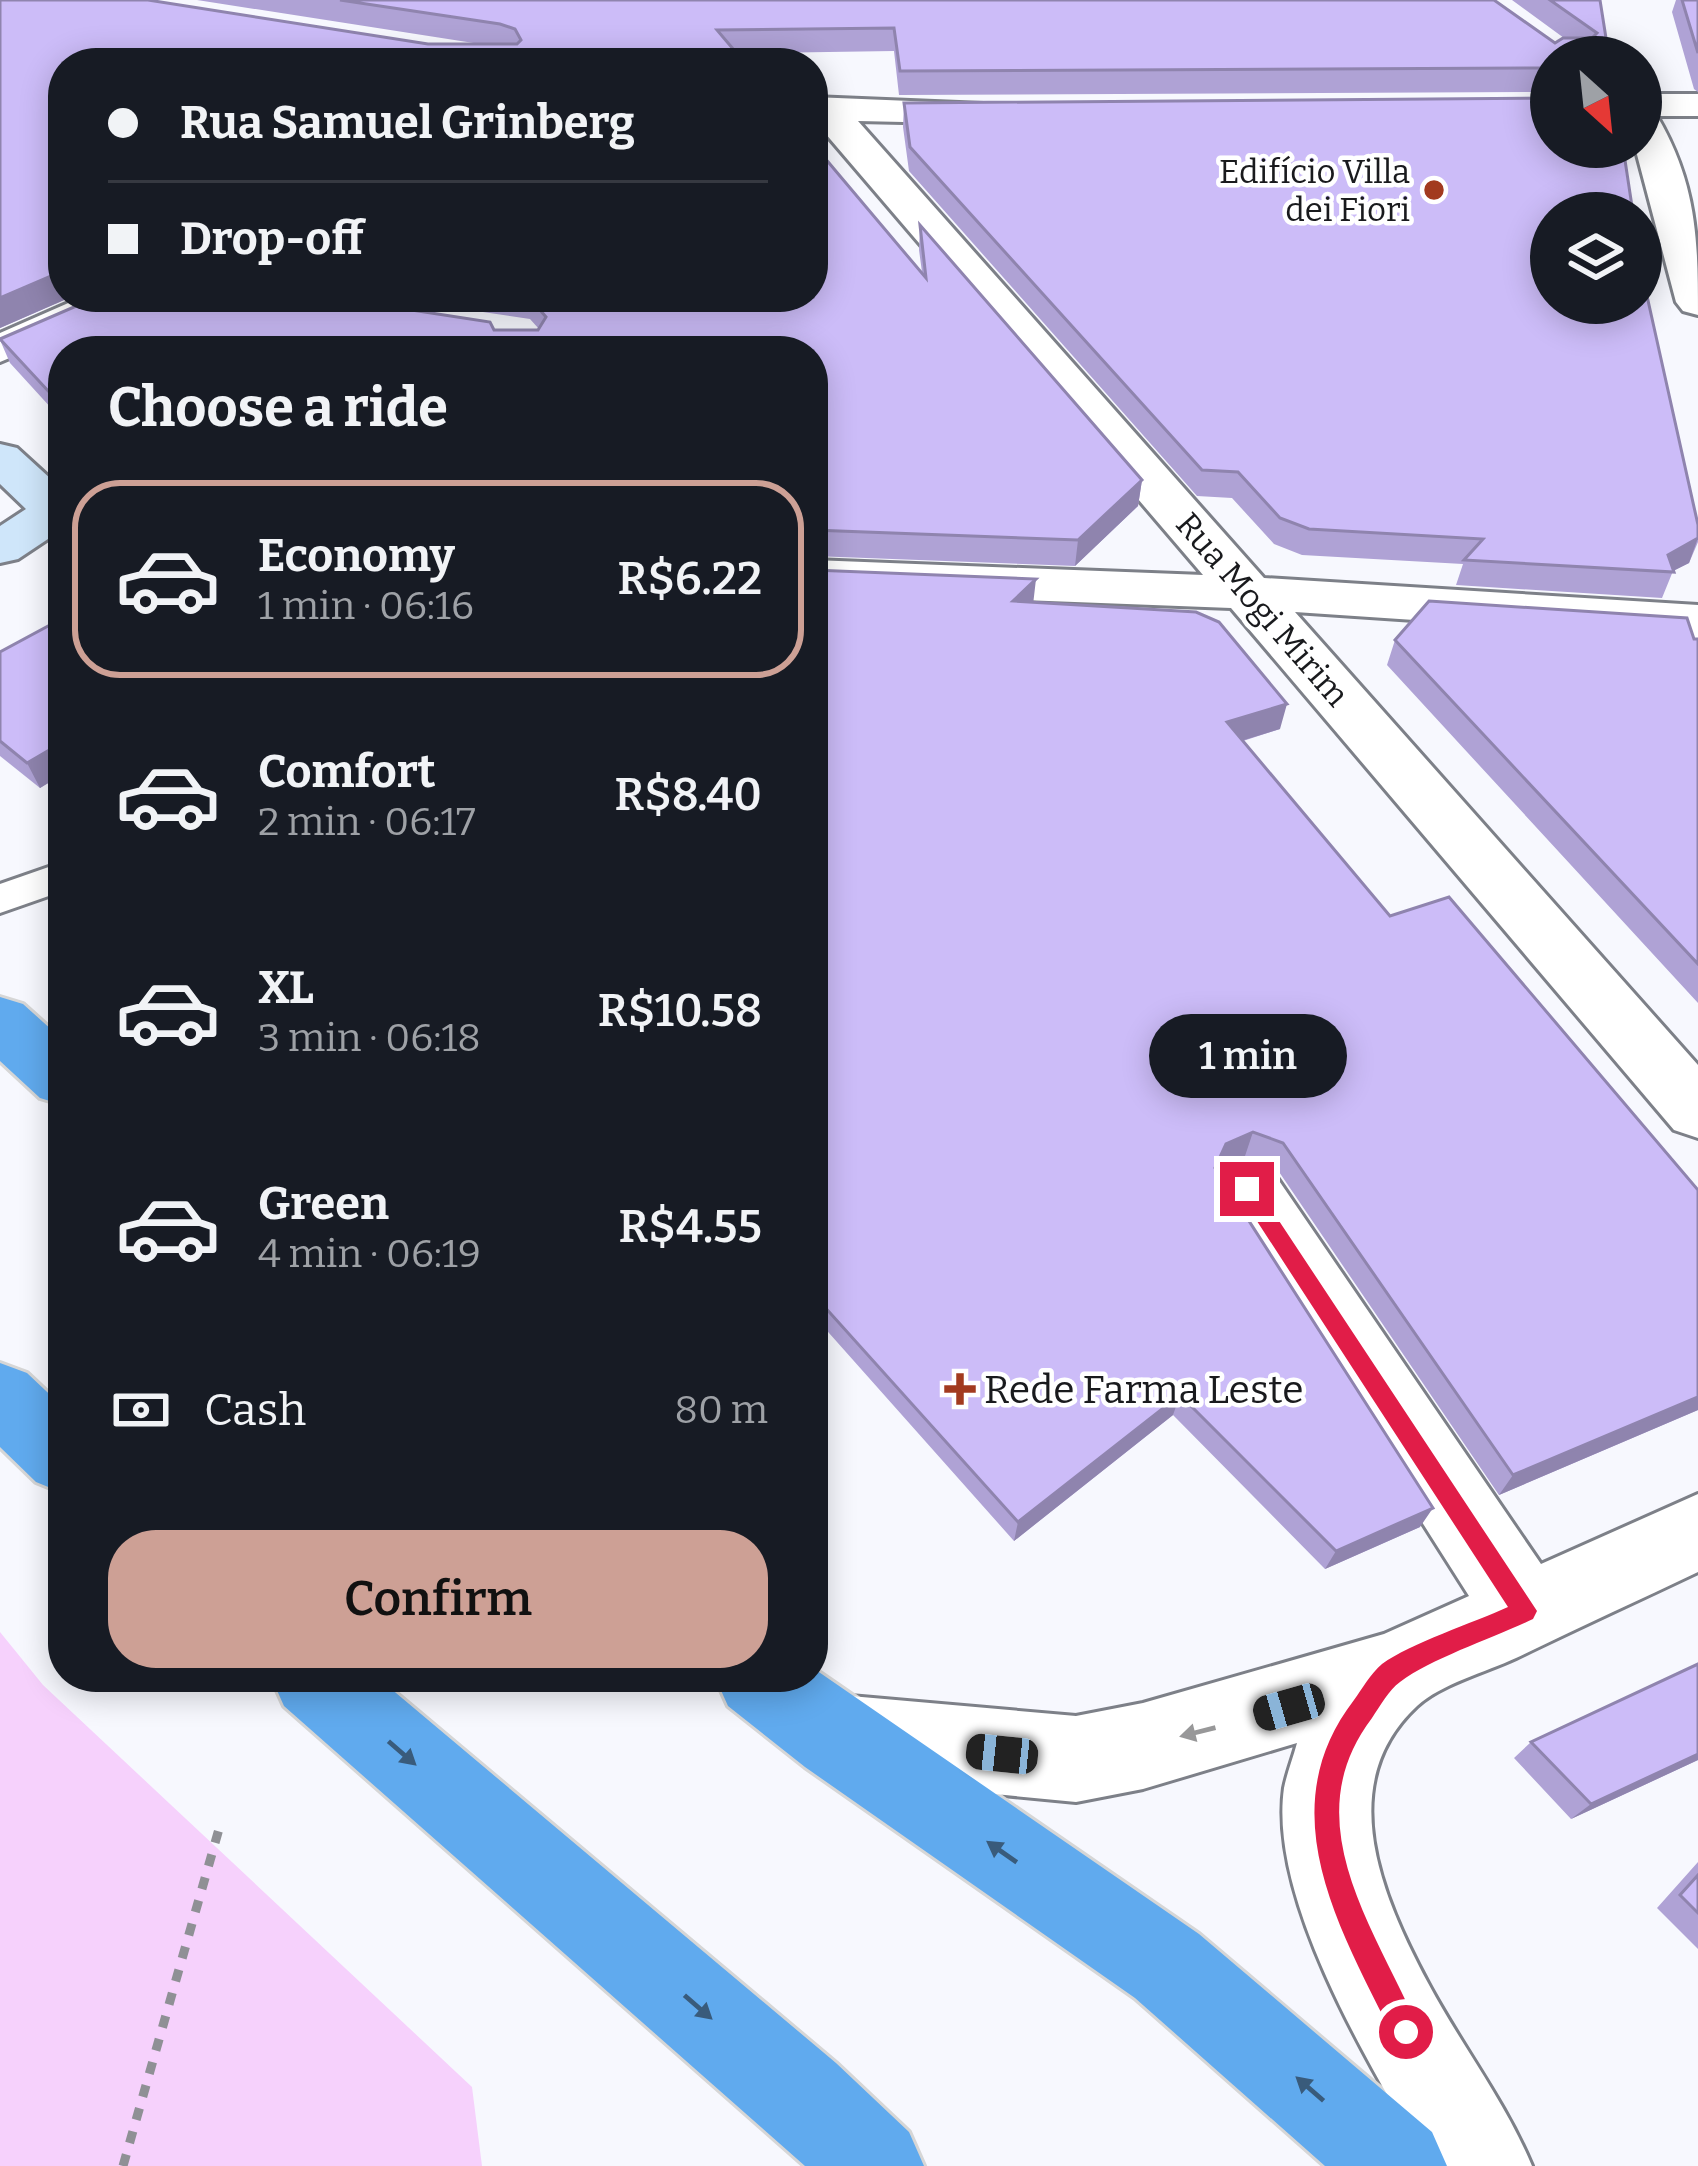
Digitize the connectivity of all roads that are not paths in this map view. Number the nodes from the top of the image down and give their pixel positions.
1 (1662, 105) edge
2 (1698, 105) edge
3 (828, 109) edge
4 (1032, 112) edge
5 (828, 118) edge
6 (1661, 168) edge
7 (1698, 302) edge
8 (84, 312) edge
9 (0, 349) edge
10 (0, 458) edge
11 (48, 501) edge
12 (48, 519) edge
13 (0, 548) edge
14 (828, 576) edge
15 (1250, 593) junction
16 (1698, 622) edge
17 (48, 881) edge
18 (0, 899) edge
19 (0, 1022) edge
20 (48, 1065) edge
21 (1698, 1111) edge
22 (1247, 1189) dead end
23 (0, 1397) edge
24 (48, 1443) edge
25 (1698, 1532) edge
26 (1525, 1611) junction
27 (1390, 1674) junction
28 (331, 1692) edge
29 (776, 1692) edge
30 (835, 1737) junction
31 (875, 2166) edge
32 (1398, 2166) edge
33 (1484, 2166) edge

1 - 2 street
3 - 4 street
5 - 15 street, Rua Mogi Mirim
6 - 7 street
8 - 9 street
10 - 11 main road
12 - 13 main road
14 - 15 street
15 - 16 street
15 - 21 street, Rua Mogi Mirim
17 - 18 lane
19 - 20 highway
22 - 26 street
23 - 24 highway
25 - 26 street
26 - 27 street
27 -> 30 street
27 - 33 street
28 -> 31 highway
29 - 30 highway
32 -> 30 highway

